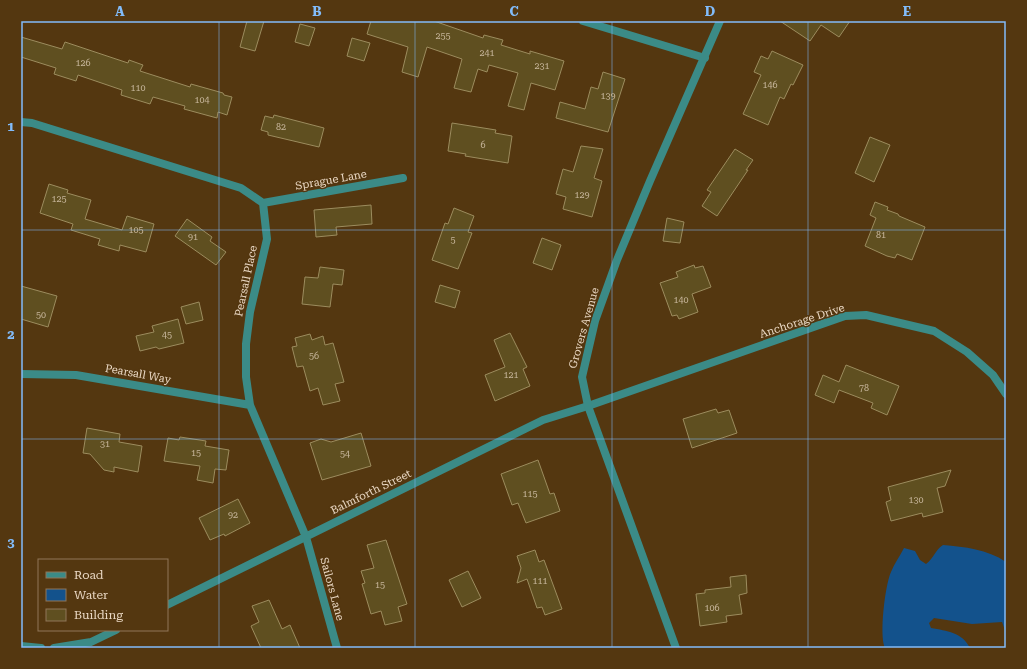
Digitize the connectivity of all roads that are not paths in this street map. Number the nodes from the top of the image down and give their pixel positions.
1 (583, 21) edge
2 (720, 21) edge
3 (705, 58) junction
4 (21, 122) edge
5 (403, 178) dead end
6 (263, 203) junction
7 (21, 374) edge
8 (1006, 394) edge
9 (250, 405) junction
10 (588, 406) junction
11 (306, 536) junction
12 (168, 605) edge
13 (114, 631) edge
14 (21, 646) edge
15 (41, 648) edge
16 (54, 648) edge
17 (337, 648) edge
18 (676, 648) edge

1 - 3 street
2 - 3 street, Grovers Avenue
3 - 10 street, Grovers Avenue
4 - 6 street
5 - 6 street, Sprague Lane
6 - 9 street, Pearsall Place
7 - 9 street, Pearsall Way
8 - 10 street, Anchorage Drive
9 - 11 street, Pearsall Place
10 - 11 street, Balmforth Street
10 - 18 street, Grovers Avenue
11 - 12 street, Balmforth Street
11 - 17 street, Sailors Lane
13 - 16 street
14 - 15 street

